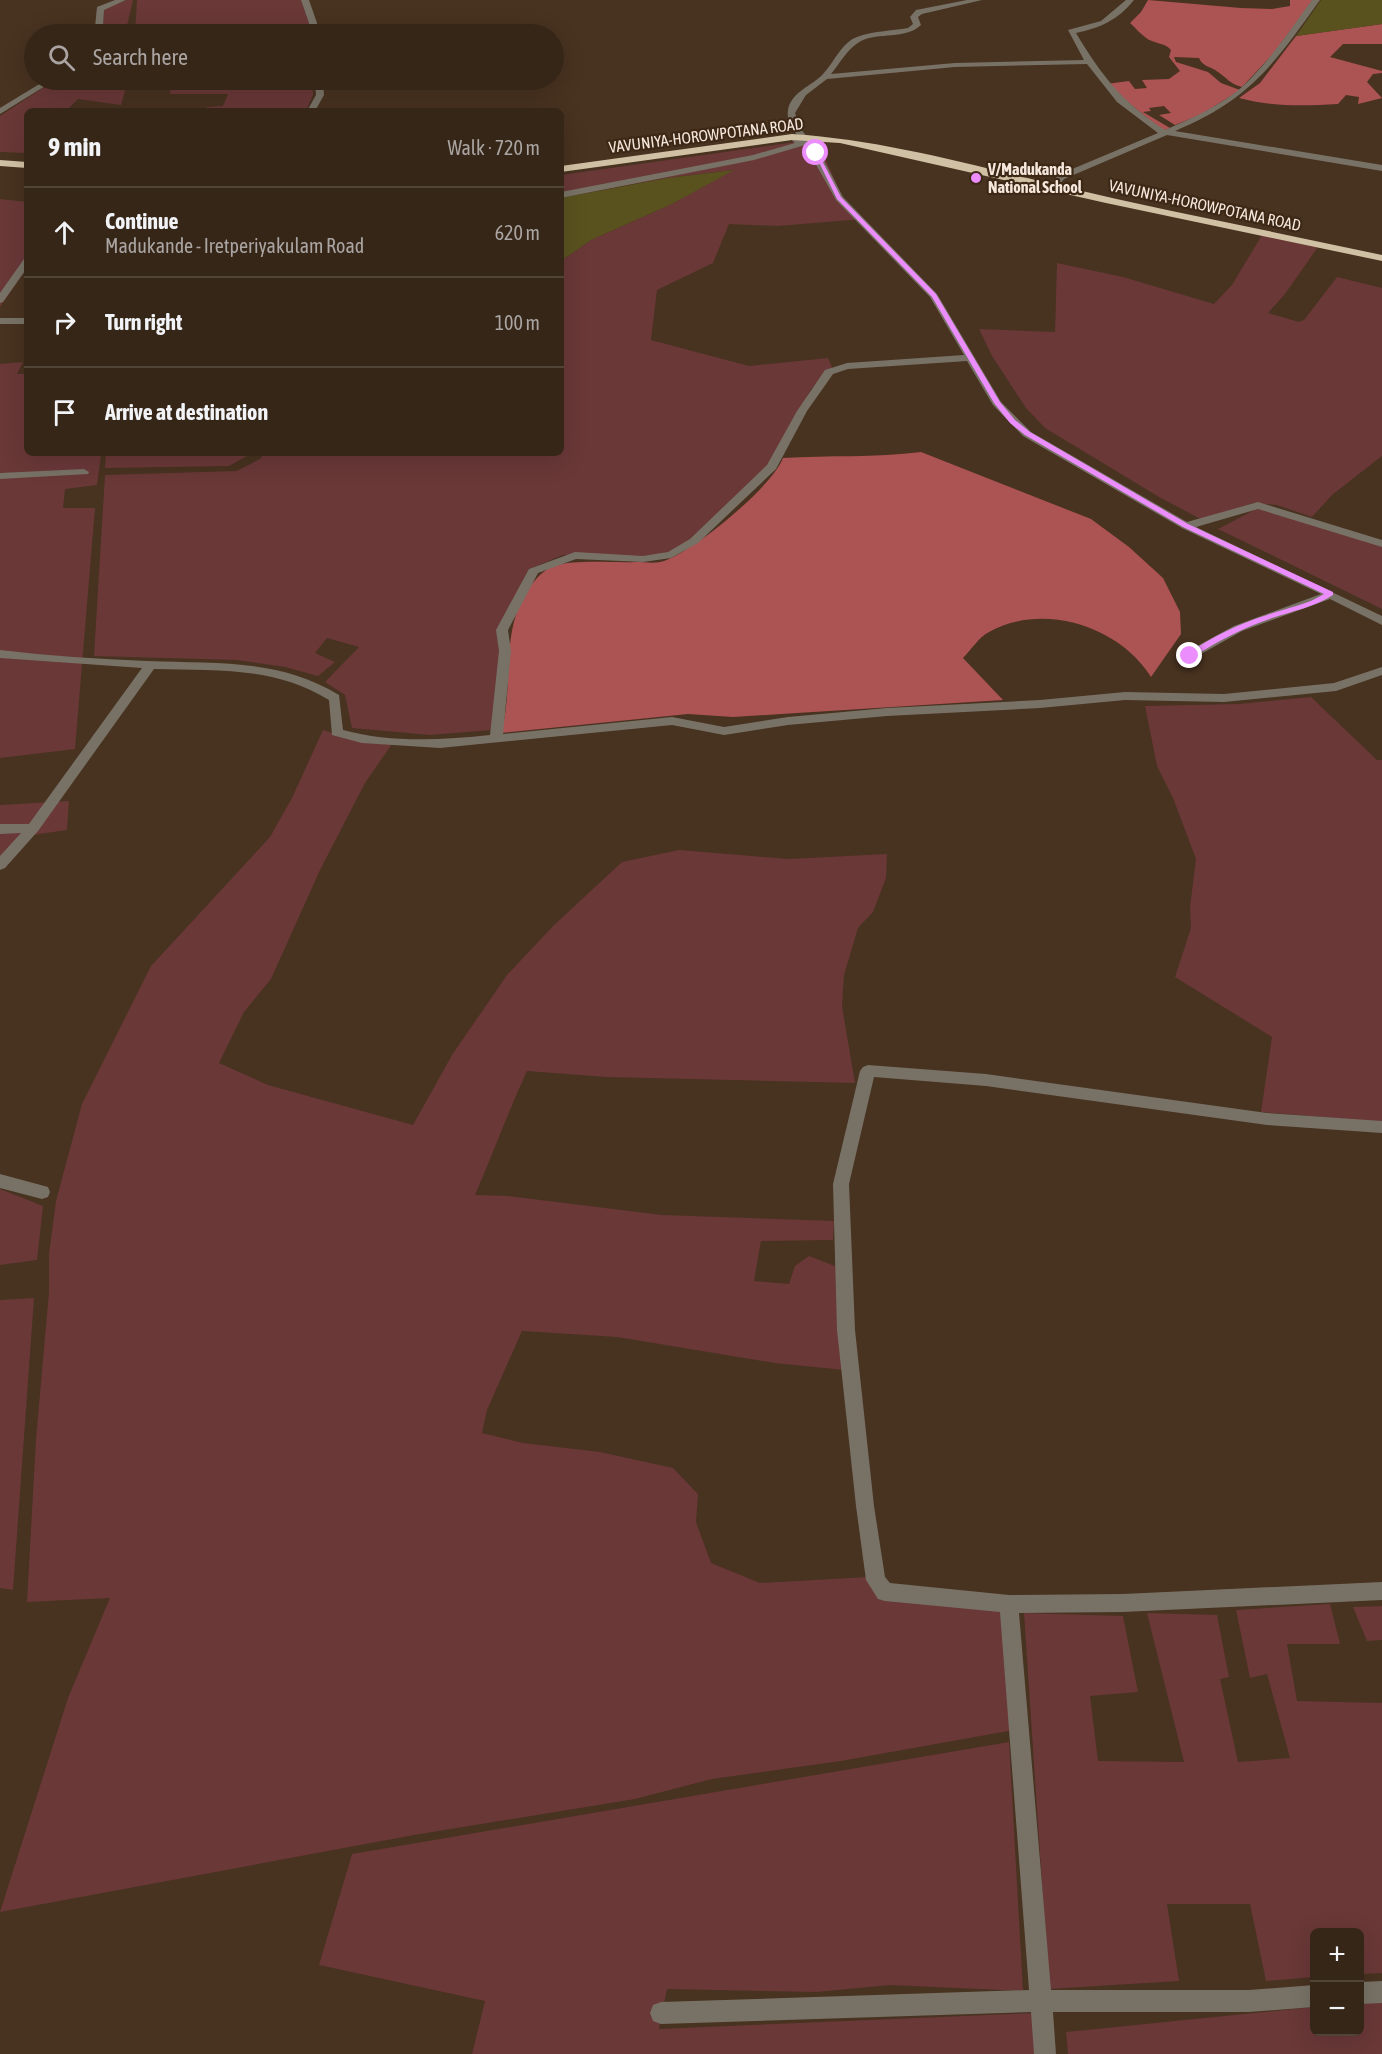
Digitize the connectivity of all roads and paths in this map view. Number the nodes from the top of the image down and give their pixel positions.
1 (122, 0) edge
2 (305, 0) edge
3 (978, 0) edge
4 (1130, 0) edge
5 (1316, 0) edge
6 (99, 24) edge
7 (313, 24) edge
8 (1089, 62) junction
9 (825, 77) junction
10 (35, 90) edge
11 (320, 90) edge
12 (313, 108) edge
13 (0, 112) edge
14 (1162, 132) junction
15 (797, 137) junction
16 (0, 163) edge
17 (24, 165) edge
18 (1382, 168) edge
19 (564, 169) edge
20 (1052, 188) junction
21 (564, 194) edge
22 (1382, 258) edge
23 (24, 265) edge
24 (0, 300) edge
25 (0, 321) edge
26 (24, 321) edge
27 (970, 358) junction
28 (84, 472) dead end
29 (0, 476) edge
30 (1186, 526) junction
31 (1382, 544) edge
32 (1330, 594) junction
33 (1382, 621) edge
34 (0, 654) edge
35 (1190, 656) dead end
36 (151, 665) junction
37 (1382, 671) edge
38 (496, 739) junction
39 (33, 828) junction
40 (0, 829) edge
41 (0, 866) edge
42 (1382, 1127) edge
43 (0, 1181) edge
44 (42, 1192) dead end
45 (1382, 1591) edge
46 (1009, 1604) junction
47 (1382, 1992) edge
48 (1364, 1993) edge
49 (1310, 1996) edge
50 (1041, 2001) junction
51 (660, 2013) dead end
52 (1045, 2054) edge

1 - 6 street
2 - 7 street
3 - 9 street
4 - 8 street
5 - 14 street
8 - 9 street
8 - 14 street
9 - 15 street
10 - 13 street
11 - 12 street
14 - 18 street
14 - 20 street
15 - 19 highway, VAVUNIYA-HOROWPOTANA ROAD
15 - 20 highway, VAVUNIYA-HOROWPOTANA ROAD
15 - 21 street
15 - 27 street
16 - 17 highway
20 - 22 highway, VAVUNIYA-HOROWPOTANA ROAD
23 - 24 street
25 - 26 street
27 - 30 street
27 - 38 street
28 - 29 street
30 - 31 street
30 - 32 street
32 - 33 street
32 - 35 street
34 - 36 street
36 - 38 street
36 - 39 street
37 - 38 street
39 - 40 street
39 - 41 street
42 - 46 street
43 - 44 street
45 - 46 street
46 - 50 street
47 - 48 street
49 - 50 street
50 - 51 street
50 - 52 street

